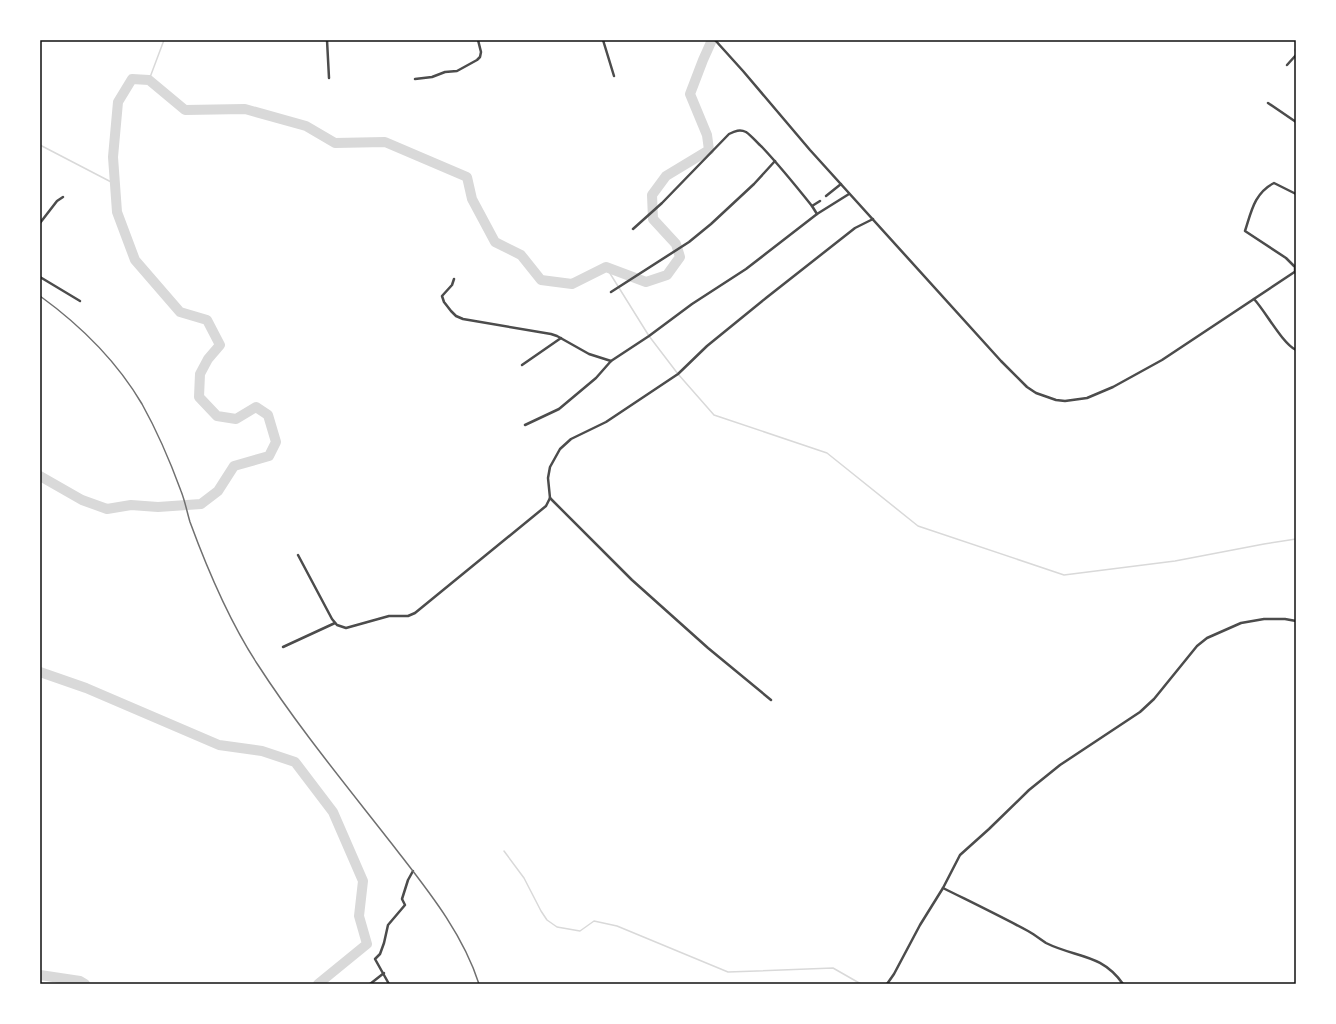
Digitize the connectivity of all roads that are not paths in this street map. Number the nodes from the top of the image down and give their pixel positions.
1 (327, 40) edge
2 (478, 40) edge
3 (603, 40) edge
4 (714, 40) edge
5 (1296, 55) edge
6 (1288, 65) dead end
7 (614, 76) dead end
8 (329, 78) dead end
9 (415, 79) dead end
10 (1268, 103) dead end
11 (1296, 122) edge
12 (775, 161) junction
13 (841, 184) junction
14 (849, 193) junction
15 (1296, 194) edge
16 (826, 196) dead end
17 (64, 197) dead end
18 (820, 201) dead end
19 (812, 206) junction
20 (817, 214) junction
21 (873, 220) junction
22 (40, 223) edge
23 (633, 229) dead end
24 (1295, 271) edge
25 (40, 277) edge
26 (454, 279) dead end
27 (611, 292) dead end
28 (1254, 299) junction
29 (80, 301) dead end
30 (561, 338) junction
31 (1296, 350) edge
32 (611, 361) junction
33 (522, 365) dead end
34 (525, 425) dead end
35 (550, 498) junction
36 (298, 556) dead end
37 (1296, 621) edge
38 (336, 623) junction
39 (283, 647) dead end
40 (771, 700) dead end
41 (413, 871) dead end
42 (943, 888) junction
43 (384, 973) junction
44 (370, 984) edge
45 (389, 984) edge
46 (888, 984) edge
47 (1123, 984) edge

1 - 8 street
2 - 9 street
3 - 7 street
4 - 13 street
5 - 6 street
10 - 11 street
12 - 19 street
12 - 23 street
12 - 27 street
13 - 14 street
13 - 16 street
14 - 20 street
14 - 21 street
15 - 24 street
17 - 22 street
18 - 19 street
19 - 20 street
20 - 32 street
21 - 28 street
21 - 35 street
24 - 28 street
25 - 29 street
26 - 30 street
28 - 31 street
30 - 32 street
30 - 33 street
32 - 34 street
35 - 38 street
35 - 40 street
36 - 38 street
37 - 42 street
38 - 39 street
41 - 43 street
42 - 46 street
42 - 47 street
43 - 44 street
43 - 45 street

